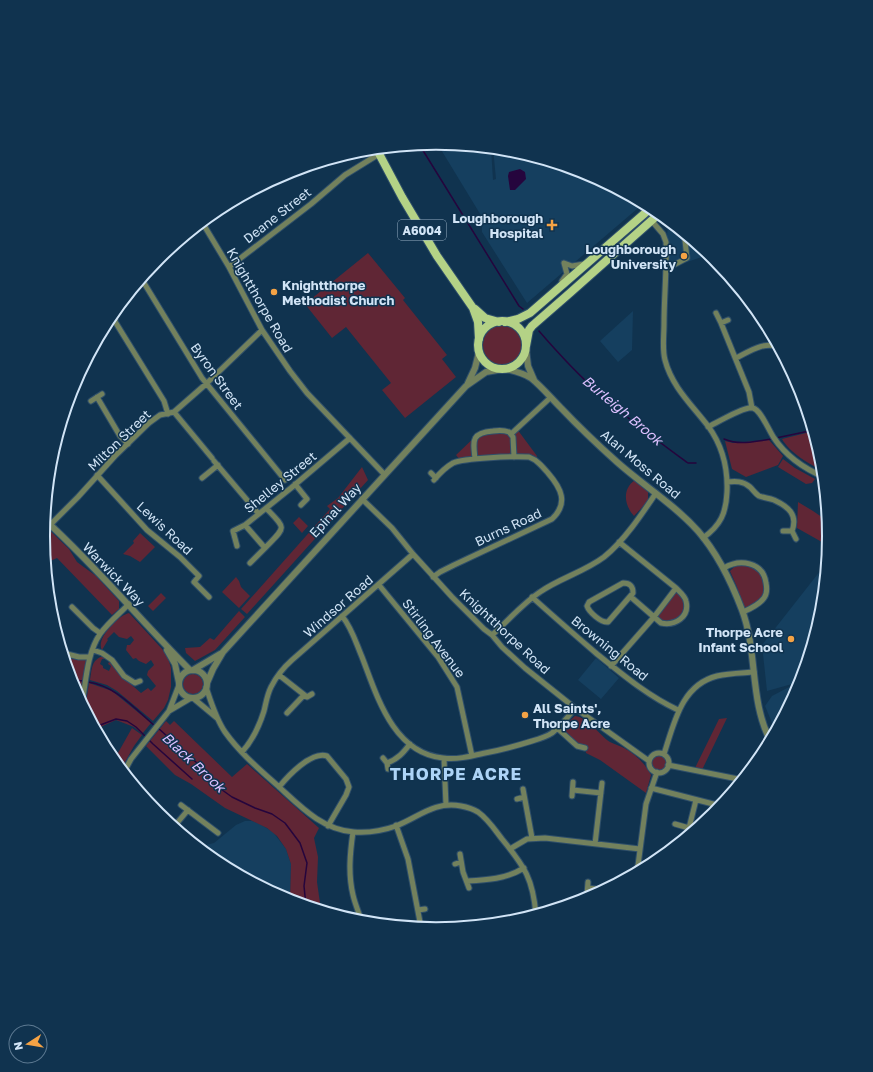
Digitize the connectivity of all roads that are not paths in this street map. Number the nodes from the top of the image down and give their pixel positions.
1 (379, 154) edge
2 (371, 155) edge
3 (644, 213) joint
4 (654, 217) edge
5 (651, 220) junction
6 (205, 227) edge
7 (684, 239) edge
8 (587, 263) junction
9 (228, 267) junction
10 (666, 270) junction
11 (144, 283) edge
12 (549, 297) junction
13 (473, 308) junction
14 (716, 313) dead end
15 (115, 320) edge
16 (728, 320) dead end
17 (502, 322) junction
18 (721, 323) junction
19 (262, 330) junction
20 (479, 339) junction
21 (772, 345) edge
22 (526, 347) junction
23 (479, 352) junction
24 (736, 358) junction
25 (504, 369) junction
26 (536, 383) junction
27 (206, 384) junction
28 (466, 386) junction
29 (550, 398) junction
30 (91, 401) dead end
31 (752, 408) junction
32 (174, 412) junction
33 (168, 414) junction
34 (708, 427) junction
35 (511, 434) junction
36 (350, 438) junction
37 (128, 444) junction
38 (514, 457) junction
39 (474, 459) junction
40 (215, 462) junction
41 (431, 473) dead end
42 (384, 474) junction
43 (818, 474) edge
44 (97, 475) junction
45 (202, 478) dead end
46 (285, 480) dead end
47 (727, 482) junction
48 (295, 484) junction
49 (656, 493) junction
50 (362, 499) junction
51 (301, 505) dead end
52 (266, 508) junction
53 (258, 513) junction
54 (50, 525) joint
55 (245, 525) junction
56 (783, 531) dead end
57 (792, 531) junction
58 (703, 538) junction
59 (796, 539) dead end
60 (620, 542) junction
61 (237, 546) dead end
62 (265, 548) junction
63 (413, 554) junction
64 (250, 564) dead end
65 (724, 568) junction
66 (433, 577) junction
67 (379, 585) junction
68 (676, 588) junction
69 (209, 597) dead end
70 (532, 597) junction
71 (631, 597) junction
72 (129, 604) junction
73 (72, 607) dead end
74 (743, 612) junction
75 (342, 616) junction
76 (654, 618) junction
77 (100, 633) junction
78 (492, 635) junction
79 (165, 646) junction
80 (93, 650) junction
81 (223, 652) junction
82 (69, 655) edge
83 (90, 657) junction
84 (611, 666) junction
85 (192, 670) junction
86 (754, 672) junction
87 (279, 675) junction
88 (140, 681) dead end
89 (179, 684) junction
90 (206, 685) junction
91 (84, 694) edge
92 (192, 698) junction
93 (575, 708) junction
94 (678, 710) junction
95 (169, 711) junction
96 (287, 713) dead end
97 (218, 719) junction
98 (557, 728) junction
99 (768, 735) edge
100 (410, 744) junction
101 (585, 748) dead end
102 (242, 752) junction
103 (664, 754) junction
104 (472, 756) junction
105 (444, 759) junction
106 (649, 761) junction
107 (668, 765) junction
108 (127, 767) edge
109 (388, 769) dead end
110 (657, 772) junction
111 (737, 779) edge
112 (574, 782) dead end
113 (602, 783) dead end
114 (278, 786) junction
115 (651, 788) junction
116 (523, 789) dead end
117 (573, 790) junction
118 (600, 793) junction
119 (572, 796) dead end
120 (524, 797) junction
121 (517, 799) dead end
122 (696, 800) junction
123 (714, 804) edge
124 (181, 805) dead end
125 (446, 805) junction
126 (188, 810) junction
127 (178, 823) edge
128 (675, 824) dead end
129 (396, 825) junction
130 (328, 826) junction
131 (689, 828) joint
132 (353, 832) junction
133 (218, 833) dead end
134 (532, 838) junction
135 (595, 844) junction
136 (510, 849) junction
137 (640, 849) junction
138 (460, 854) dead end
139 (461, 862) junction
140 (455, 864) dead end
141 (638, 866) edge
142 (524, 868) junction
143 (467, 881) junction
144 (588, 882) dead end
145 (469, 888) dead end
146 (588, 888) junction
147 (594, 889) edge
148 (588, 891) edge
149 (425, 909) dead end
150 (535, 909) edge
151 (418, 910) junction
152 (360, 915) edge
153 (420, 922) dead end

1 - 13 main road, A6004
2 - 9 street, Deane Street
3 - 5 main road
3 - 8 main road
4 - 5 main road
5 - 10 street
5 - 22 main road
6 - 9 street, Knightthorpe Road
7 - 10 street
8 - 12 main road
8 - 12 street
9 - 19 street, Knightthorpe Road
10 - 34 street
11 - 27 street, Byron Street
12 - 17 main road
13 - 17 main road, A6004
13 - 20 main road, A6004
14 - 18 street
15 - 33 street
16 - 18 street
17 - 20 main road
17 - 22 main road, A6004
18 - 24 street
19 - 27 street, Milton Street
19 - 36 street, Knightthorpe Road
20 - 23 main road, A6004
21 - 24 street
22 - 25 main road
22 - 26 street, Alan Moss Road
23 - 25 main road
23 - 28 street, Epinal Way
24 - 31 street
25 - 26 street, Alan Moss Road
25 - 28 street, Epinal Way
26 - 29 street, Alan Moss Road
27 - 32 street, Milton Street
27 - 46 street, Byron Street
28 - 42 street, Epinal Way
29 - 35 street
29 - 49 street, Alan Moss Road
30 - 37 street
31 - 34 street
31 - 43 street
32 - 33 street, Milton Street
32 - 40 street
33 - 37 street, Milton Street
34 - 47 street
35 - 38 street
35 - 39 street
36 - 42 street, Knightthorpe Road
36 - 48 street, Shelley Street
37 - 44 street, Milton Street
38 - 39 street, Burns Road
38 - 66 street, Burns Road
39 - 41 street, Burns Road
40 - 45 street
40 - 53 street
42 - 50 street, Epinal Way
44 - 54 street, Milton Street
44 - 69 street, Lewis Road
47 - 57 street
47 - 58 street
48 - 51 street
48 - 52 street, Shelley Street
49 - 58 street, Alan Moss Road
49 - 60 street
50 - 63 street, Knightthorpe Road
50 - 81 street, Epinal Way
52 - 53 street, Shelley Street
52 - 62 street
53 - 55 street, Shelley Street
54 - 72 street, Warwick Way
55 - 61 street, Shelley Street
55 - 62 street
56 - 57 street
57 - 59 street
58 - 65 street, Alan Moss Road
60 - 68 street
60 - 70 street
62 - 64 street
63 - 66 street, Knightthorpe Road
63 - 67 street, Windsor Road
65 - 74 street, Alan Moss Road
65 - 74 street
66 - 78 street, Knightthorpe Road
67 - 75 street, Windsor Road
67 - 104 street, Stirling Avenue
68 - 76 street
68 - 76 street
70 - 78 street
70 - 84 street, Browning Road
71 - 71 street
71 - 76 street
72 - 77 street
72 - 79 street, Warwick Way
73 - 77 street
74 - 86 street, Alan Moss Road
75 - 87 street, Windsor Road
75 - 100 street
76 - 84 street
77 - 80 street
78 - 93 street, Knightthorpe Road
79 - 85 street, Warwick Way
79 - 89 street, Warwick Way
80 - 83 street
80 - 88 street
81 - 85 street, Epinal Way
81 - 90 street, Epinal Way
82 - 83 street
83 - 91 street
84 - 94 street, Browning Road
85 - 89 street
85 - 90 street
86 - 94 street
86 - 99 street, Alan Moss Road
87 - 96 street
87 - 102 street, Windsor Road
89 - 92 street
89 - 95 street
90 - 92 street
90 - 97 street
92 - 95 street
92 - 97 street
93 - 98 street
93 - 106 street, Knightthorpe Road
94 - 103 street
95 - 108 street
97 - 102 street
98 - 101 street
98 - 104 street
100 - 105 street
100 - 109 street
102 - 114 street
103 - 106 street
103 - 107 street
104 - 105 street
105 - 125 street
106 - 110 street
107 - 110 street
107 - 111 street
110 - 115 street
112 - 117 street
113 - 118 street
114 - 130 street
114 - 130 street
115 - 122 street
115 - 137 street
116 - 120 street
117 - 118 street
117 - 119 street
118 - 135 street
120 - 121 street
120 - 134 street
122 - 123 street
122 - 131 street
124 - 126 street
125 - 129 street
125 - 136 street
126 - 127 street
126 - 133 street
128 - 131 street
129 - 132 street
129 - 151 street
130 - 132 street
132 - 152 street
134 - 135 street
134 - 136 street
135 - 137 street
136 - 142 street
137 - 141 street
138 - 139 street
139 - 140 street
139 - 143 street
142 - 143 street
142 - 150 street
143 - 145 street
144 - 146 street
146 - 147 street
146 - 148 street
149 - 151 street
151 - 153 street

